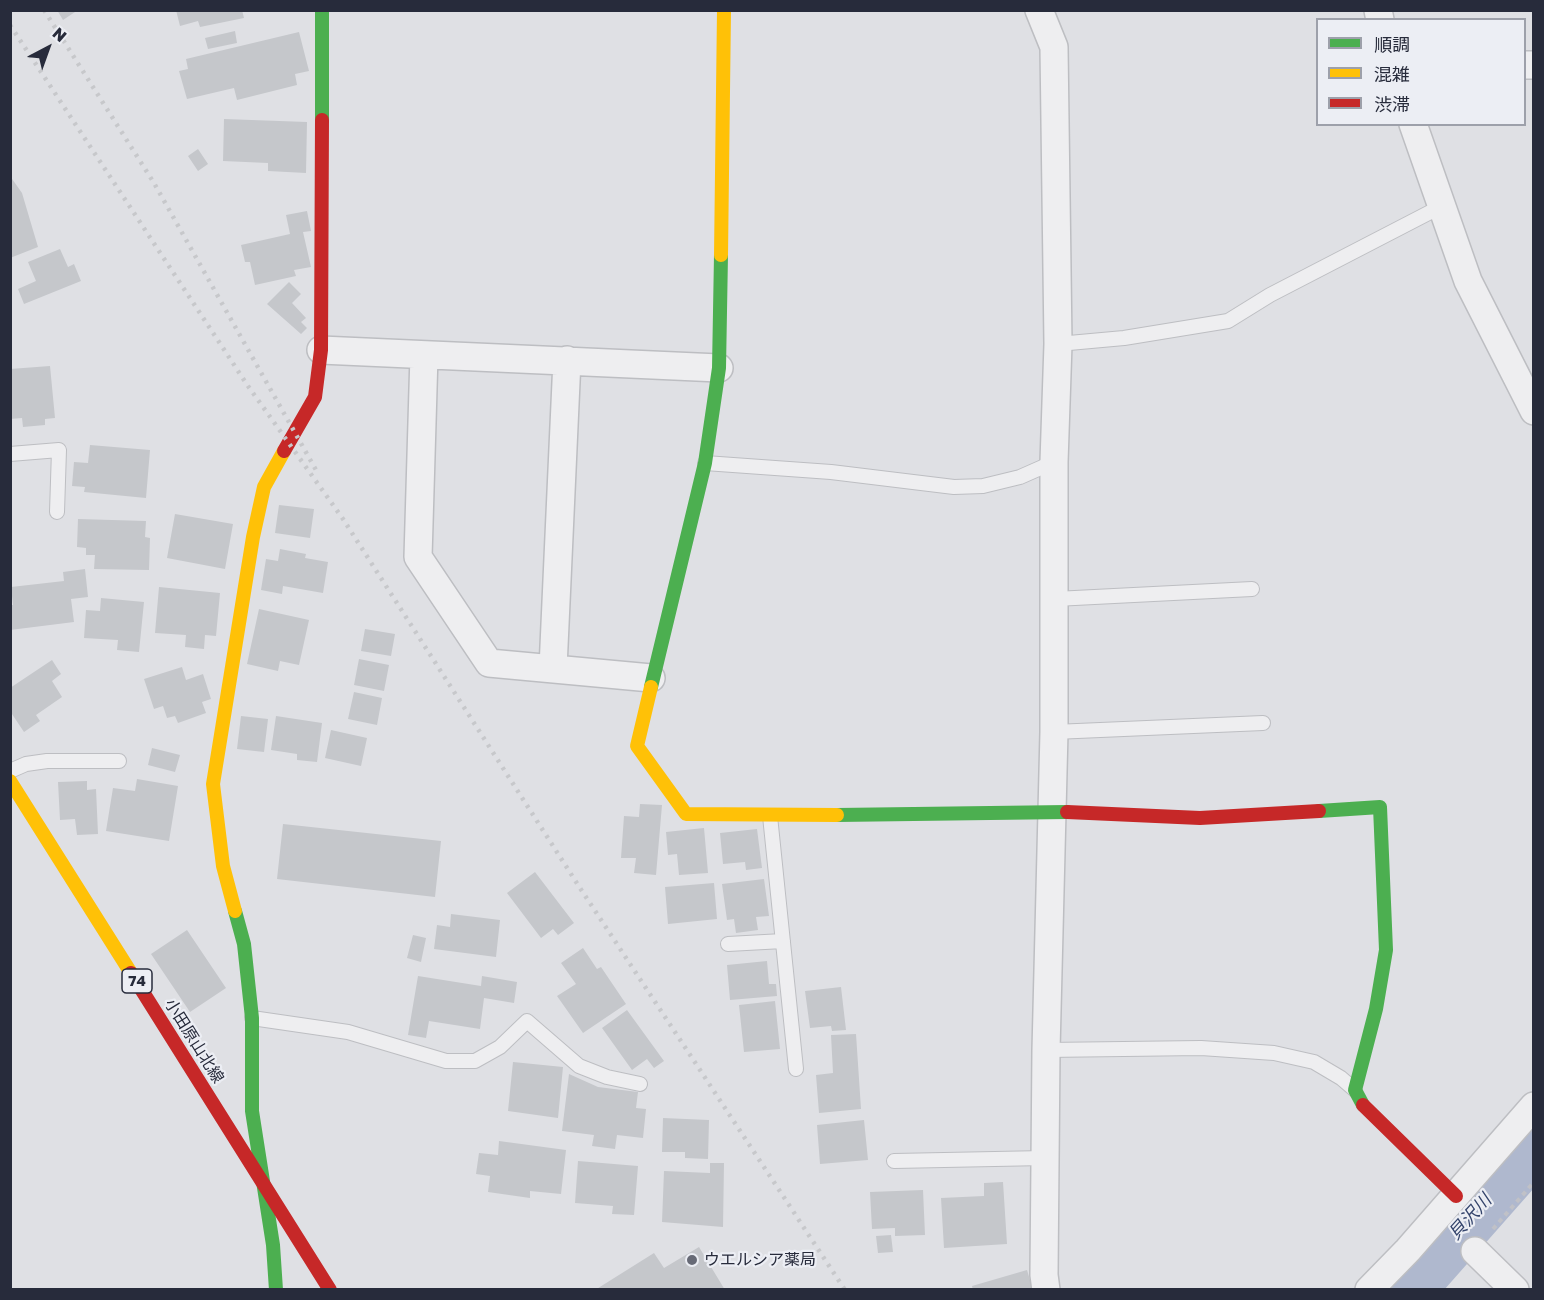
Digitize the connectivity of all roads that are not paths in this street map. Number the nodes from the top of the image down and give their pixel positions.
1 (322, 10) edge
2 (724, 10) edge
3 (1038, 10) edge
4 (1414, 126) edge
5 (1442, 206) junction
6 (1058, 344) junction
7 (321, 350) junction
8 (424, 355) junction
9 (567, 360) junction
10 (719, 368) junction
11 (1533, 411) edge
12 (10, 454) edge
13 (1054, 462) junction
14 (705, 464) junction
15 (57, 512) dead end
16 (1252, 589) dead end
17 (1055, 599) junction
18 (553, 668) junction
19 (651, 678) junction
20 (1263, 723) dead end
21 (1054, 732) junction
22 (119, 761) dead end
23 (10, 771) edge
24 (10, 781) edge
25 (1050, 811) junction
26 (770, 816) junction
27 (783, 941) junction
28 (728, 945) dead end
29 (252, 1018) junction
30 (1046, 1050) junction
31 (796, 1069) dead end
32 (640, 1084) dead end
33 (1355, 1090) junction
34 (1533, 1106) edge
35 (1045, 1158) junction
36 (894, 1161) dead end
37 (263, 1181) junction
38 (1456, 1196) junction
39 (1475, 1251) road end
40 (276, 1290) edge
41 (330, 1290) edge
42 (1046, 1290) edge
43 (1369, 1290) edge
44 (1515, 1290) edge

1 - 7 street
2 - 10 street
3 - 6 street
4 - 5 street
5 - 6 lane
5 - 11 street
6 - 13 street
7 - 8 street
7 - 29 street
8 - 9 street
8 - 18 street
9 - 10 street
9 - 18 street
10 - 14 street
12 - 15 lane
13 - 14 lane
13 - 17 street
14 - 19 street
16 - 17 lane
17 - 21 street
18 - 19 street
19 - 26 street
20 - 21 lane
21 - 25 street
22 - 23 lane
24 - 37 street, 小田原山北線 / 74
25 - 26 street
25 - 30 street
25 - 33 street
26 - 27 lane
27 - 28 lane
27 - 31 lane
29 - 32 lane
29 - 37 street
30 - 33 lane
30 - 35 street
33 - 38 street
34 - 38 street
35 - 36 lane
35 - 42 street
37 - 40 street
37 - 41 street, 小田原山北線 / 74
38 - 43 street
39 - 44 street

